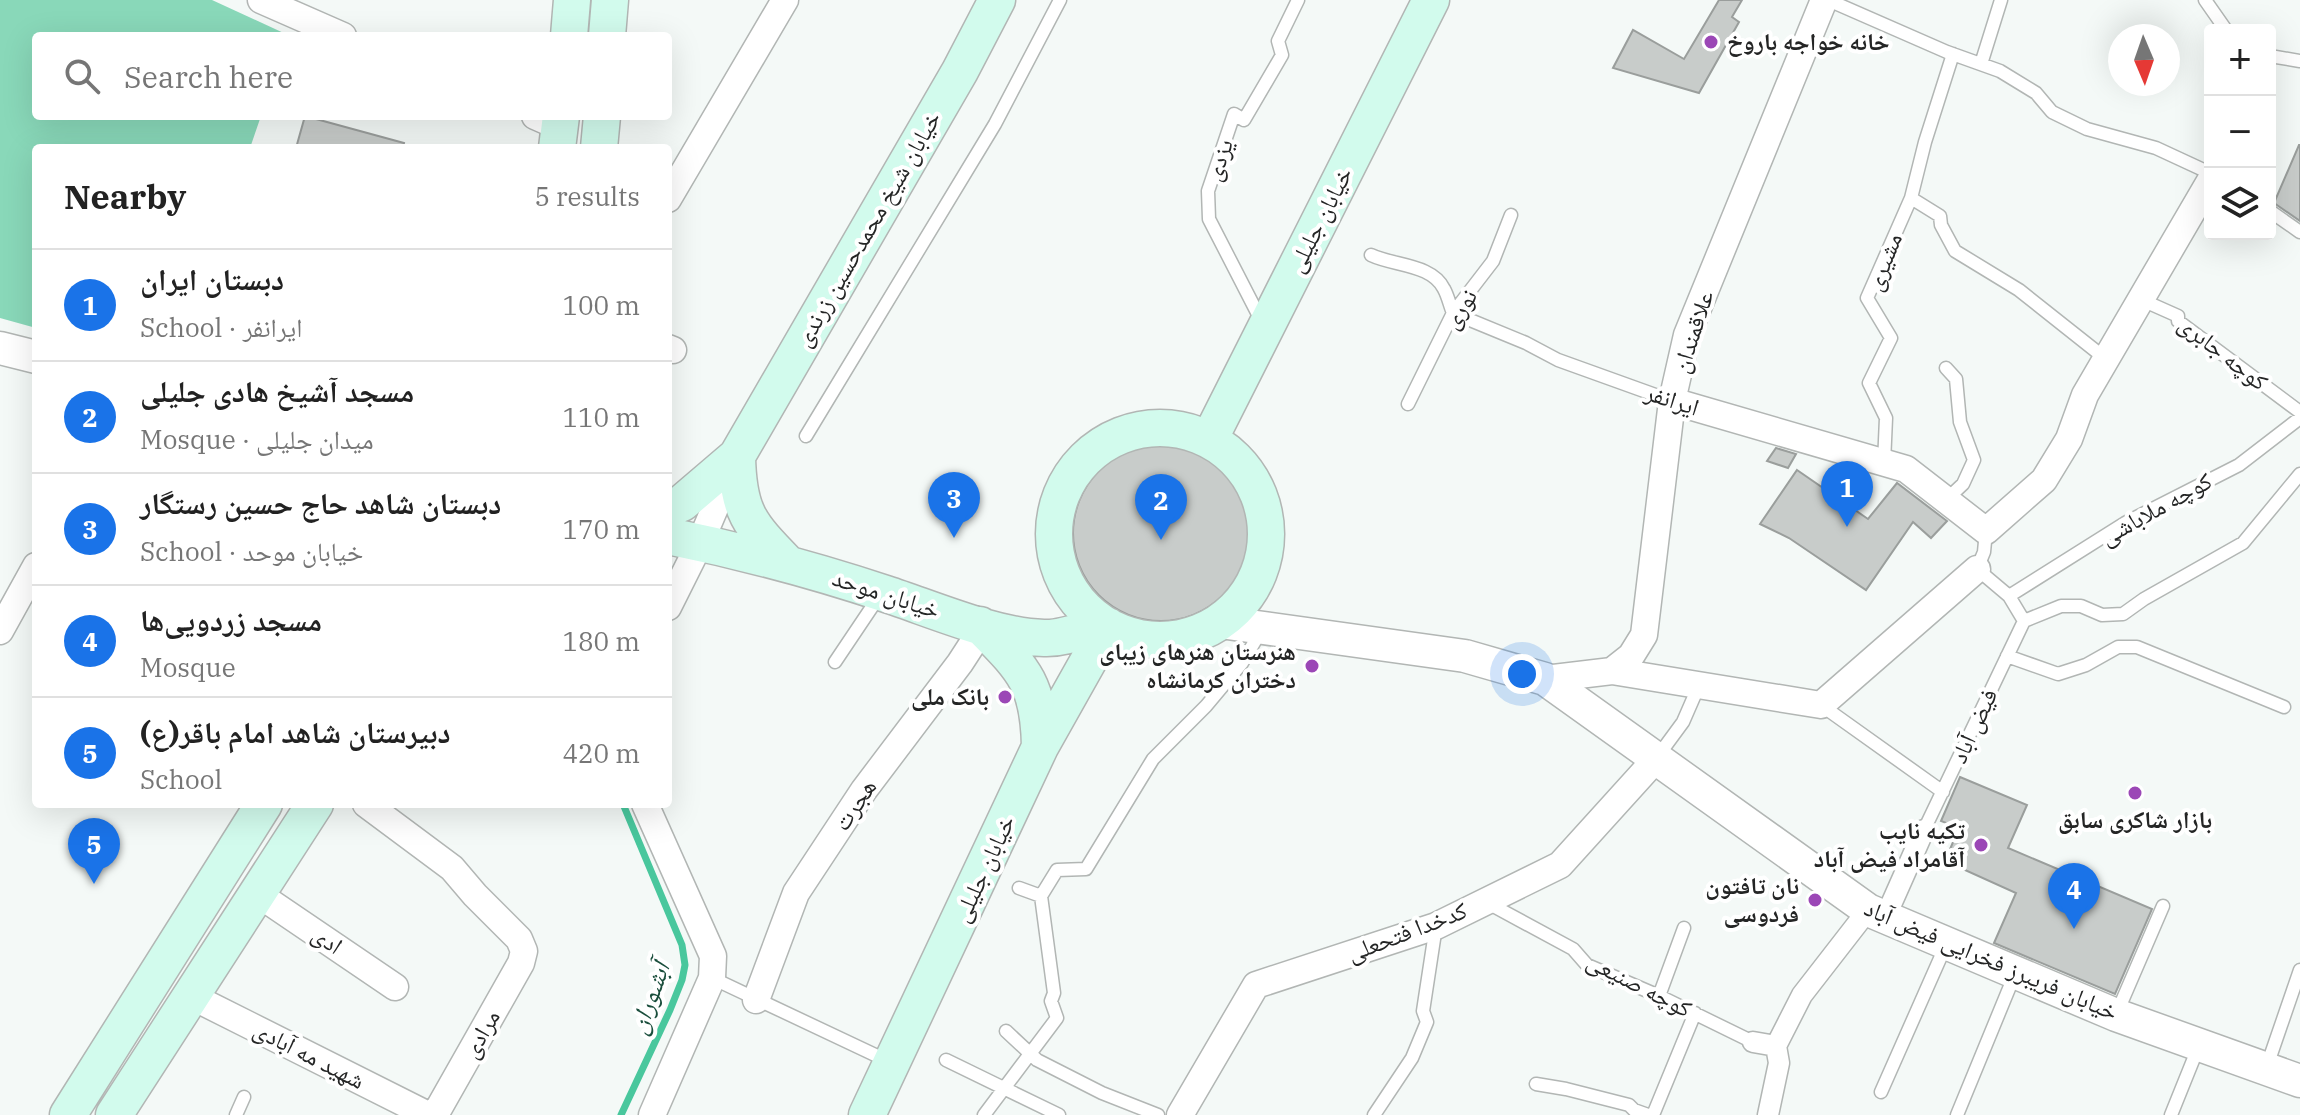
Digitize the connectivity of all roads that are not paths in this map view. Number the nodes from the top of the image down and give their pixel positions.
1 (261, 0) edge
2 (572, 0) edge
3 (610, 0) edge
4 (785, 0) edge
5 (997, 0) edge
6 (1060, 0) edge
7 (1431, 0) edge
8 (1826, 0) edge
9 (2001, 0) edge
10 (2205, 0) edge
11 (1293, 2) edge
12 (301, 9) edge
13 (2219, 24) edge
14 (337, 32) edge
15 (569, 32) edge
16 (607, 32) edge
17 (1953, 54) junction
18 (2276, 57) edge
19 (2300, 61) edge
20 (1981, 64) junction
21 (602, 120) edge
22 (599, 144) edge
23 (2204, 170) edge
24 (672, 192) edge
25 (2204, 192) edge
26 (1911, 198) junction
27 (1511, 215) dead end
28 (2276, 215) edge
29 (2300, 232) edge
30 (1371, 255) dead end
31 (2142, 300) junction
32 (1453, 313) junction
33 (1266, 328) junction
34 (0, 348) edge
35 (32, 356) edge
36 (2106, 359) junction
37 (1946, 368) dead end
38 (1672, 401) junction
39 (1408, 404) dead end
40 (2300, 415) edge
41 (806, 436) dead end
42 (1209, 440) junction
43 (737, 456) junction
44 (1884, 463) junction
45 (2300, 474) edge
46 (1946, 500) junction
47 (672, 507) edge
48 (1986, 531) junction
49 (684, 539) edge
50 (787, 563) junction
51 (1977, 569) junction
52 (32, 573) edge
53 (672, 590) edge
54 (881, 592) junction
55 (2009, 596) junction
56 (2024, 621) junction
57 (1220, 622) junction
58 (980, 625) junction
59 (1106, 625) junction
60 (1263, 628) junction
61 (0, 631) edge
62 (2007, 656) junction
63 (835, 662) dead end
64 (1612, 671) junction
65 (1545, 679) junction
66 (1700, 683) junction
67 (1821, 705) junction
68 (2284, 707) dead end
69 (1040, 747) junction
70 (1656, 759) junction
71 (1943, 792) junction
72 (261, 808) edge
73 (312, 808) edge
74 (371, 808) edge
75 (647, 808) edge
76 (1924, 830) joint
77 (1019, 888) dead end
78 (258, 894) junction
79 (1041, 896) junction
80 (1486, 902) junction
81 (2163, 906) dead end
82 (1877, 914) junction
83 (1436, 926) junction
84 (1684, 928) dead end
85 (1946, 944) junction
86 (2300, 970) edge
87 (2015, 974) junction
88 (712, 978) junction
89 (395, 987) dead end
90 (189, 995) junction
91 (1659, 996) junction
92 (756, 1000) junction
93 (1695, 1013) junction
94 (2116, 1015) junction
95 (1006, 1031) dead end
96 (1753, 1042) joint
97 (1776, 1046) junction
98 (2199, 1046) junction
99 (1030, 1053) junction
100 (946, 1060) dead end
101 (892, 1063) junction
102 (2266, 1069) junction
103 (2300, 1081) edge
104 (1536, 1084) dead end
105 (1003, 1088) junction
106 (1881, 1092) dead end
107 (244, 1097) dead end
108 (68, 1115) edge
109 (114, 1115) edge
110 (236, 1115) edge
111 (428, 1115) edge
112 (435, 1115) edge
113 (652, 1115) edge
114 (867, 1115) edge
115 (984, 1115) edge
116 (1059, 1115) edge
117 (1158, 1115) edge
118 (1180, 1115) edge
119 (1374, 1115) edge
120 (1650, 1115) edge
121 (1768, 1115) edge
122 (1957, 1115) edge
123 (2171, 1115) edge

1 - 12 street
2 - 15 main road
3 - 16 main road
4 - 24 street
5 - 43 main road, خیابان شیخ محمدحسین زرندی
6 - 41 lane
7 - 33 main road, خیابان جلیلی
8 - 17 lane
8 - 38 street, علاقمندان
9 - 20 lane
10 - 13 lane
11 - 33 lane, یزدی
12 - 14 street
17 - 20 lane
17 - 26 lane, مشیری
18 - 19 lane
20 - 23 lane
21 - 22 main road
25 - 31 street
26 - 36 lane
26 - 44 lane, مشیری
27 - 32 lane, نوری
28 - 29 lane
30 - 32 lane
31 - 36 street
31 - 40 lane, کوچه جابری
32 - 38 lane, ایرانفر
32 - 39 lane, نوری
33 - 42 main road, خیابان جلیلی
34 - 35 street
36 - 48 street
37 - 46 lane
38 - 44 street, ایرانفر
38 - 64 street, علاقمندان
40 - 55 lane, کوچه ملاباشی
42 - 57 main road
42 - 59 main road
43 - 47 main road, خیابان شیخ محمدحسین زرندی
43 - 49 street
43 - 50 main road
44 - 46 street, ایرانفر
45 - 56 lane
46 - 48 street, ایرانفر
48 - 51 lane
49 - 50 main road, خیابان موحد
49 - 53 street
50 - 54 main road, خیابان موحد
51 - 55 lane
51 - 67 street
52 - 61 street
54 - 58 main road, خیابان موحد
54 - 63 lane
55 - 56 lane
56 - 62 lane, فیض آباد
57 - 59 main road
57 - 60 street, خیابان فریبرز فخرایی فیض آباد
58 - 59 main road, خیابان موحد
58 - 69 main road
58 - 92 street, هجرت
59 - 69 main road, خیابان جلیلی
60 - 65 street, خیابان فریبرز فخرایی فیض آباد
60 - 79 lane
62 - 68 lane
62 - 71 lane, فیض آباد
64 - 65 street
64 - 66 street
65 - 70 street, خیابان فریبرز فخرایی فیض آباد
66 - 67 street
66 - 70 lane
67 - 71 lane
69 - 101 main road, خیابان جلیلی
70 - 80 street, کدخدا فتحعلی
70 - 82 street, خیابان فریبرز فخرایی فیض آباد
71 - 76 lane, فیض آباد
72 - 108 main road
73 - 78 main road
74 - 112 street, مرادی
75 - 88 street
76 - 82 street
77 - 79 lane
78 - 89 street, ادی
78 - 90 main road
79 - 99 lane
80 - 83 street, کدخدا فتحعلی
80 - 91 lane, کوچه صنیعی
81 - 94 lane
82 - 85 street, خیابان فریبرز فخرایی فیض آباد
82 - 97 street
83 - 118 street, کدخدا فتحعلی
83 - 119 lane
84 - 91 lane
85 - 87 street, خیابان فریبرز فخرایی فیض آباد
85 - 106 lane
86 - 102 lane
87 - 94 street, خیابان فریبرز فخرایی فیض آباد
87 - 122 lane
88 - 92 lane
88 - 113 street
90 - 109 main road
90 - 111 street, شهید مه آبادی
91 - 93 lane, کوچه صنیعی
92 - 101 lane
93 - 96 lane, کوچه صنیعی
93 - 120 lane
94 - 98 street, خیابان فریبرز فخرایی فیض آباد
95 - 99 lane
96 - 97 street
97 - 121 street
98 - 102 street, خیابان فریبرز فخرایی فیض آباد
98 - 123 lane
99 - 105 lane
99 - 117 lane
100 - 105 lane
101 - 114 main road, خیابان جلیلی
102 - 103 street, خیابان فریبرز فخرایی فیض آباد
104 - 120 lane
105 - 115 lane
105 - 116 lane
107 - 110 lane

